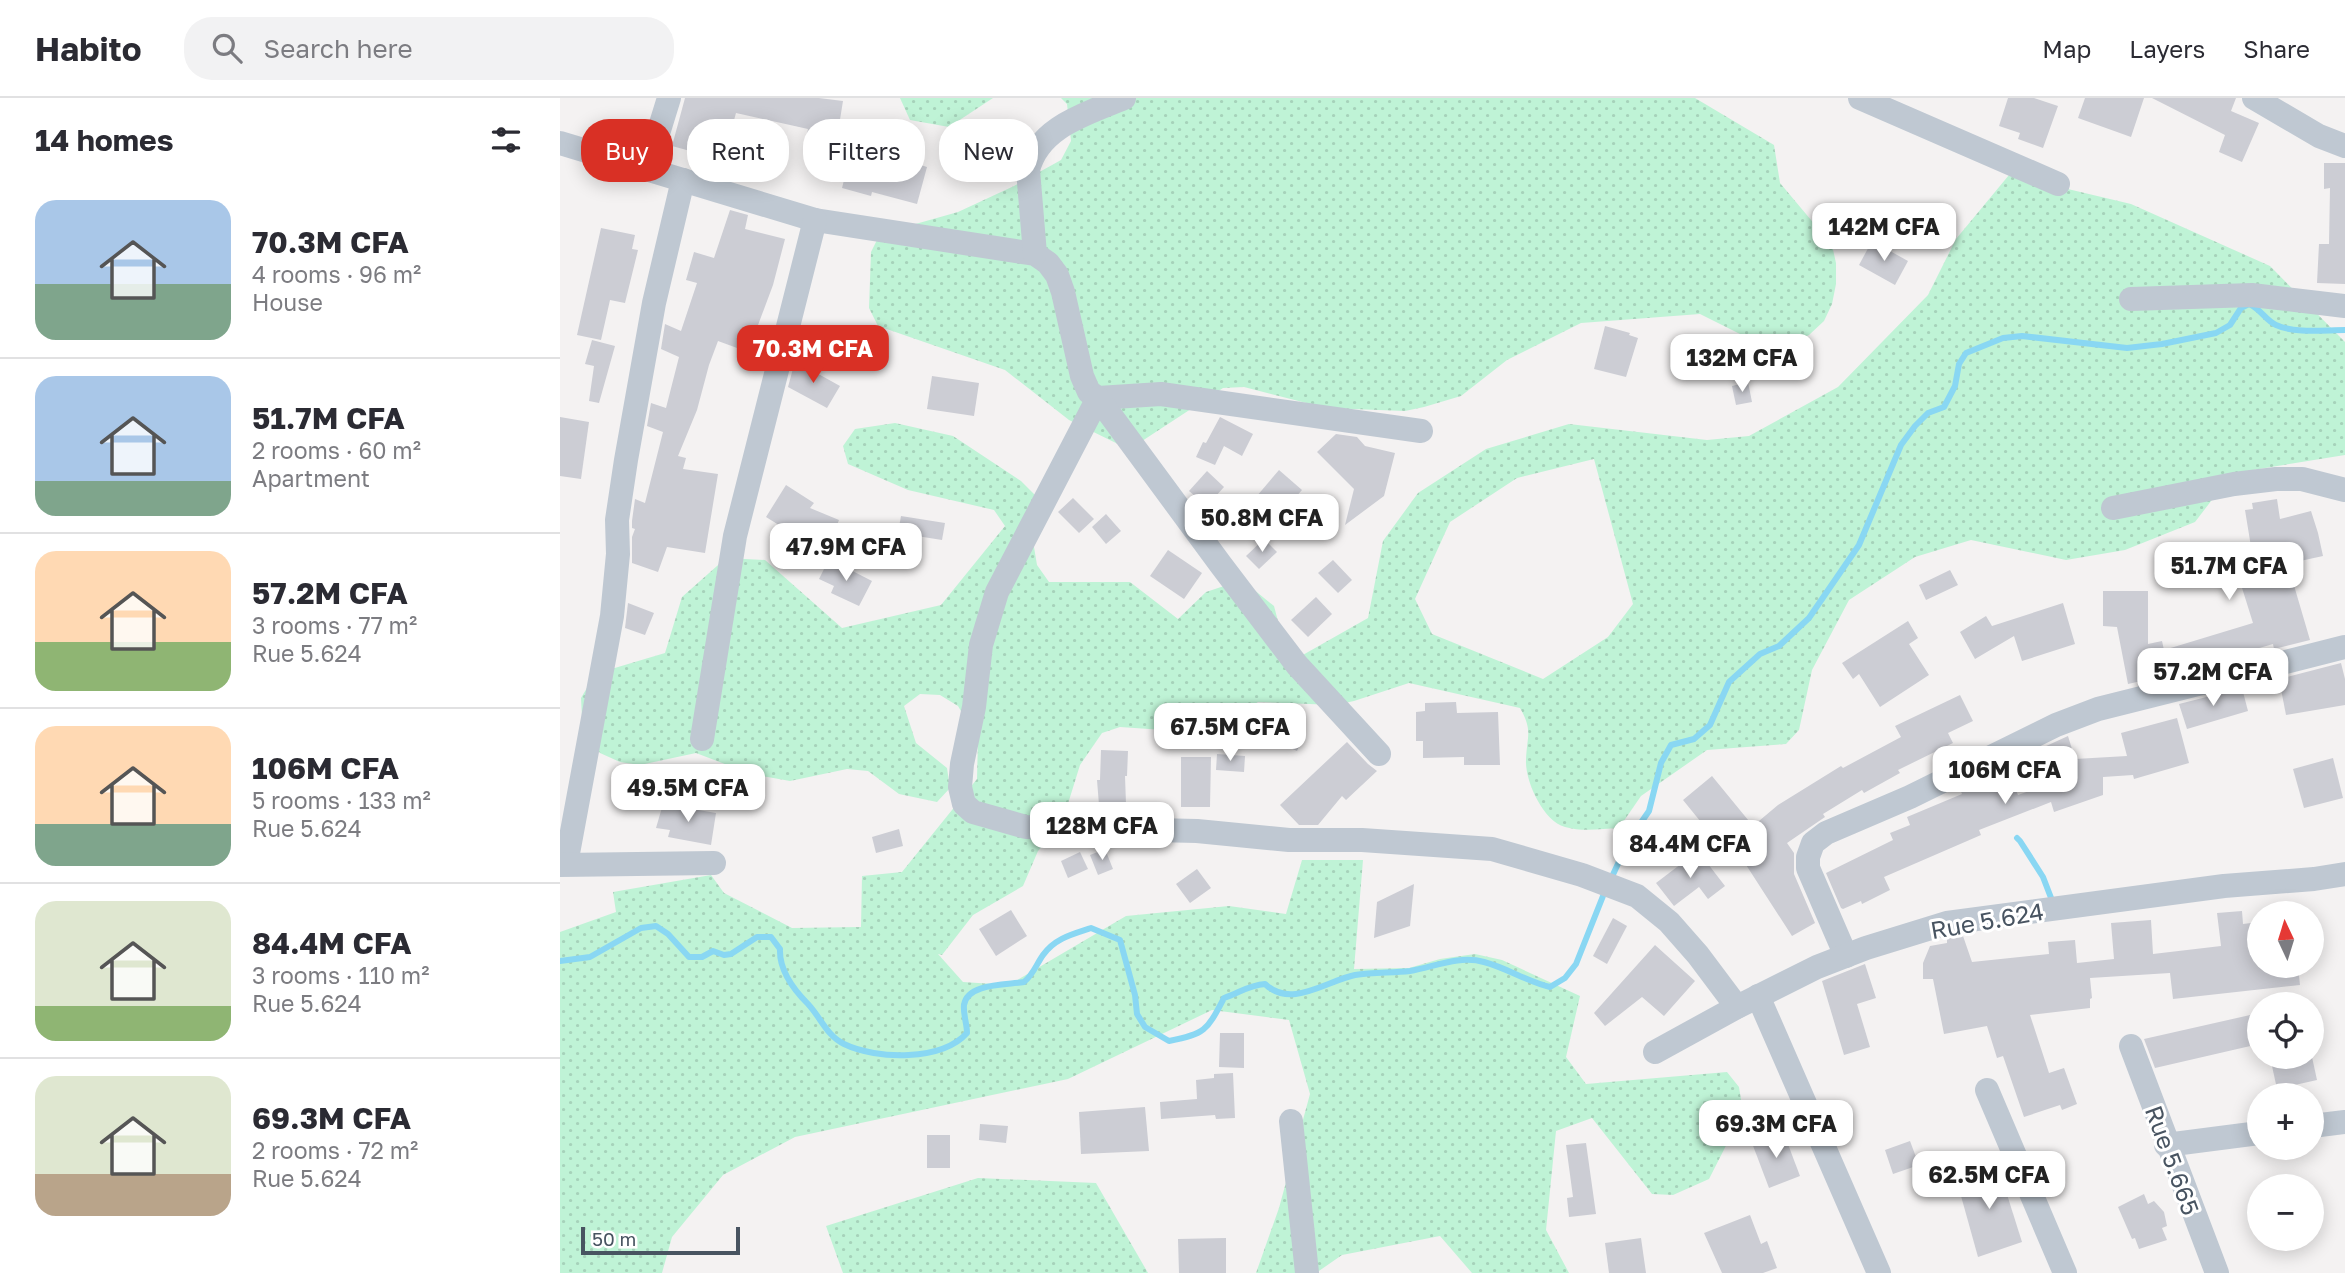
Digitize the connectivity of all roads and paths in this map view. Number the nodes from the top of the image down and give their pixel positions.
1 (669, 98) edge
2 (1124, 98) edge
3 (1860, 98) edge
4 (2253, 98) edge
5 (662, 119) edge
6 (560, 144) edge
7 (2345, 146) edge
8 (581, 150) edge
9 (673, 177) edge
10 (683, 180) junction
11 (2058, 184) dead end
12 (815, 220) junction
13 (1035, 254) junction
14 (2131, 299) dead end
15 (2345, 306) edge
16 (1098, 398) junction
17 (1421, 431) dead end
18 (2345, 490) edge
19 (2113, 508) dead end
20 (2345, 647) edge
21 (702, 739) dead end
22 (1379, 754) dead end
23 (714, 863) dead end
24 (563, 864) edge
25 (2345, 874) edge
26 (1846, 956) junction
27 (1748, 1001) junction
28 (2131, 1046) dead end
29 (1655, 1052) dead end
30 (1987, 1090) dead end
31 (1290, 1122) dead end
32 (2345, 1122) edge
33 (2324, 1125) edge
34 (2247, 1135) edge
35 (2166, 1145) junction
36 (1307, 1273) edge
37 (1879, 1273) edge
38 (2065, 1273) edge
39 (2215, 1273) edge

1 - 5 street
2 - 13 street
3 - 11 street
4 - 7 street
6 - 8 street
9 - 10 street
10 - 12 street
10 - 24 street
12 - 13 street
12 - 21 street
13 - 16 street
14 - 15 street
16 - 17 street
16 - 22 street
16 - 27 street
18 - 19 street
20 - 26 street
23 - 24 street
25 - 26 street, Rue 5.624
26 - 27 street, Rue 5.624
27 - 29 street, Rue 5.624
27 - 37 street
28 - 35 street, Rue 5.665
30 - 38 street
31 - 36 street
32 - 33 street
34 - 35 street
35 - 39 street, Rue 5.665

